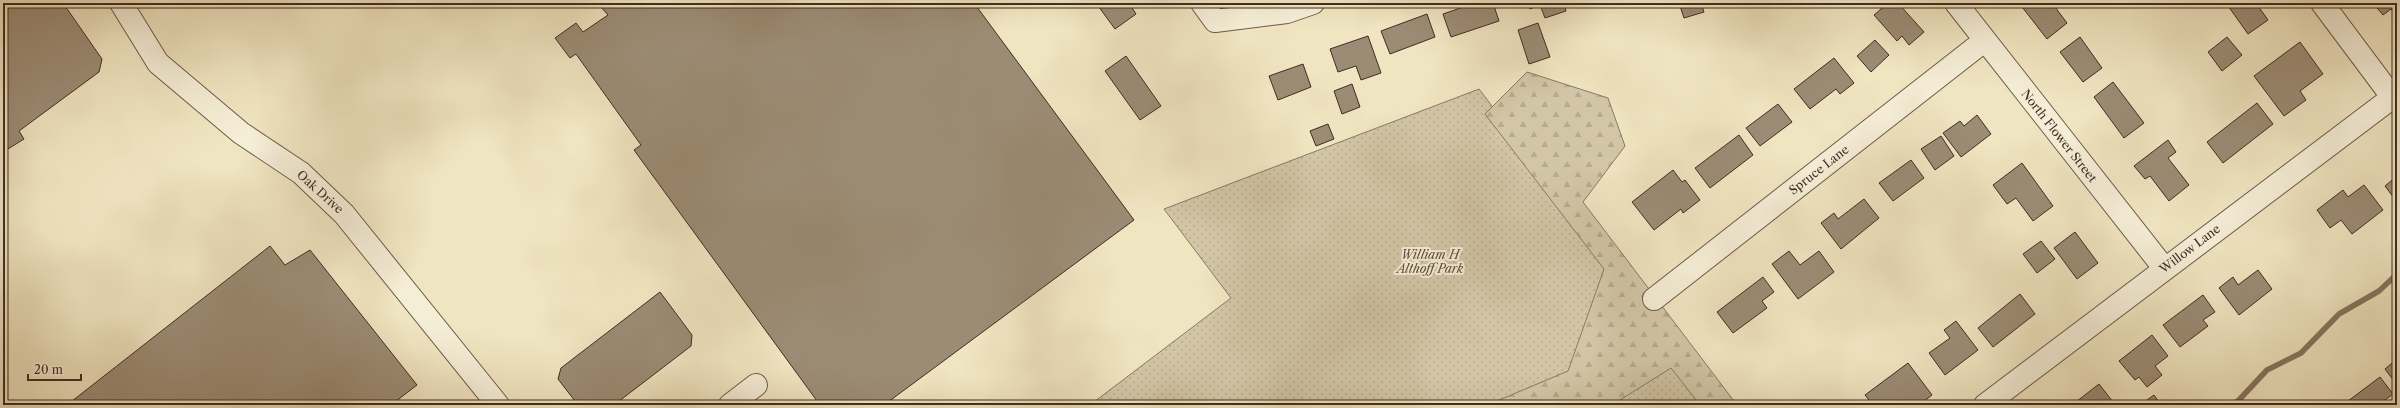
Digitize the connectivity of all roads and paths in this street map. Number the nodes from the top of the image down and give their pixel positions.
1 (121, 3) edge
2 (1202, 3) edge
3 (1313, 3) edge
4 (1956, 3) edge
5 (2322, 3) edge
6 (1984, 41) junction
7 (2395, 96) edge
8 (2164, 268) junction
9 (1654, 299) dead end
10 (756, 385) dead end
11 (498, 405) edge
12 (730, 405) edge
13 (1985, 405) edge

1 - 11 street, Oak Drive
2 - 3 street
4 - 6 street, North Flower Street
5 - 7 street
6 - 8 street, North Flower Street
6 - 9 street, Spruce Lane
7 - 8 street, Willow Lane
8 - 13 street, Willow Lane
10 - 12 street

